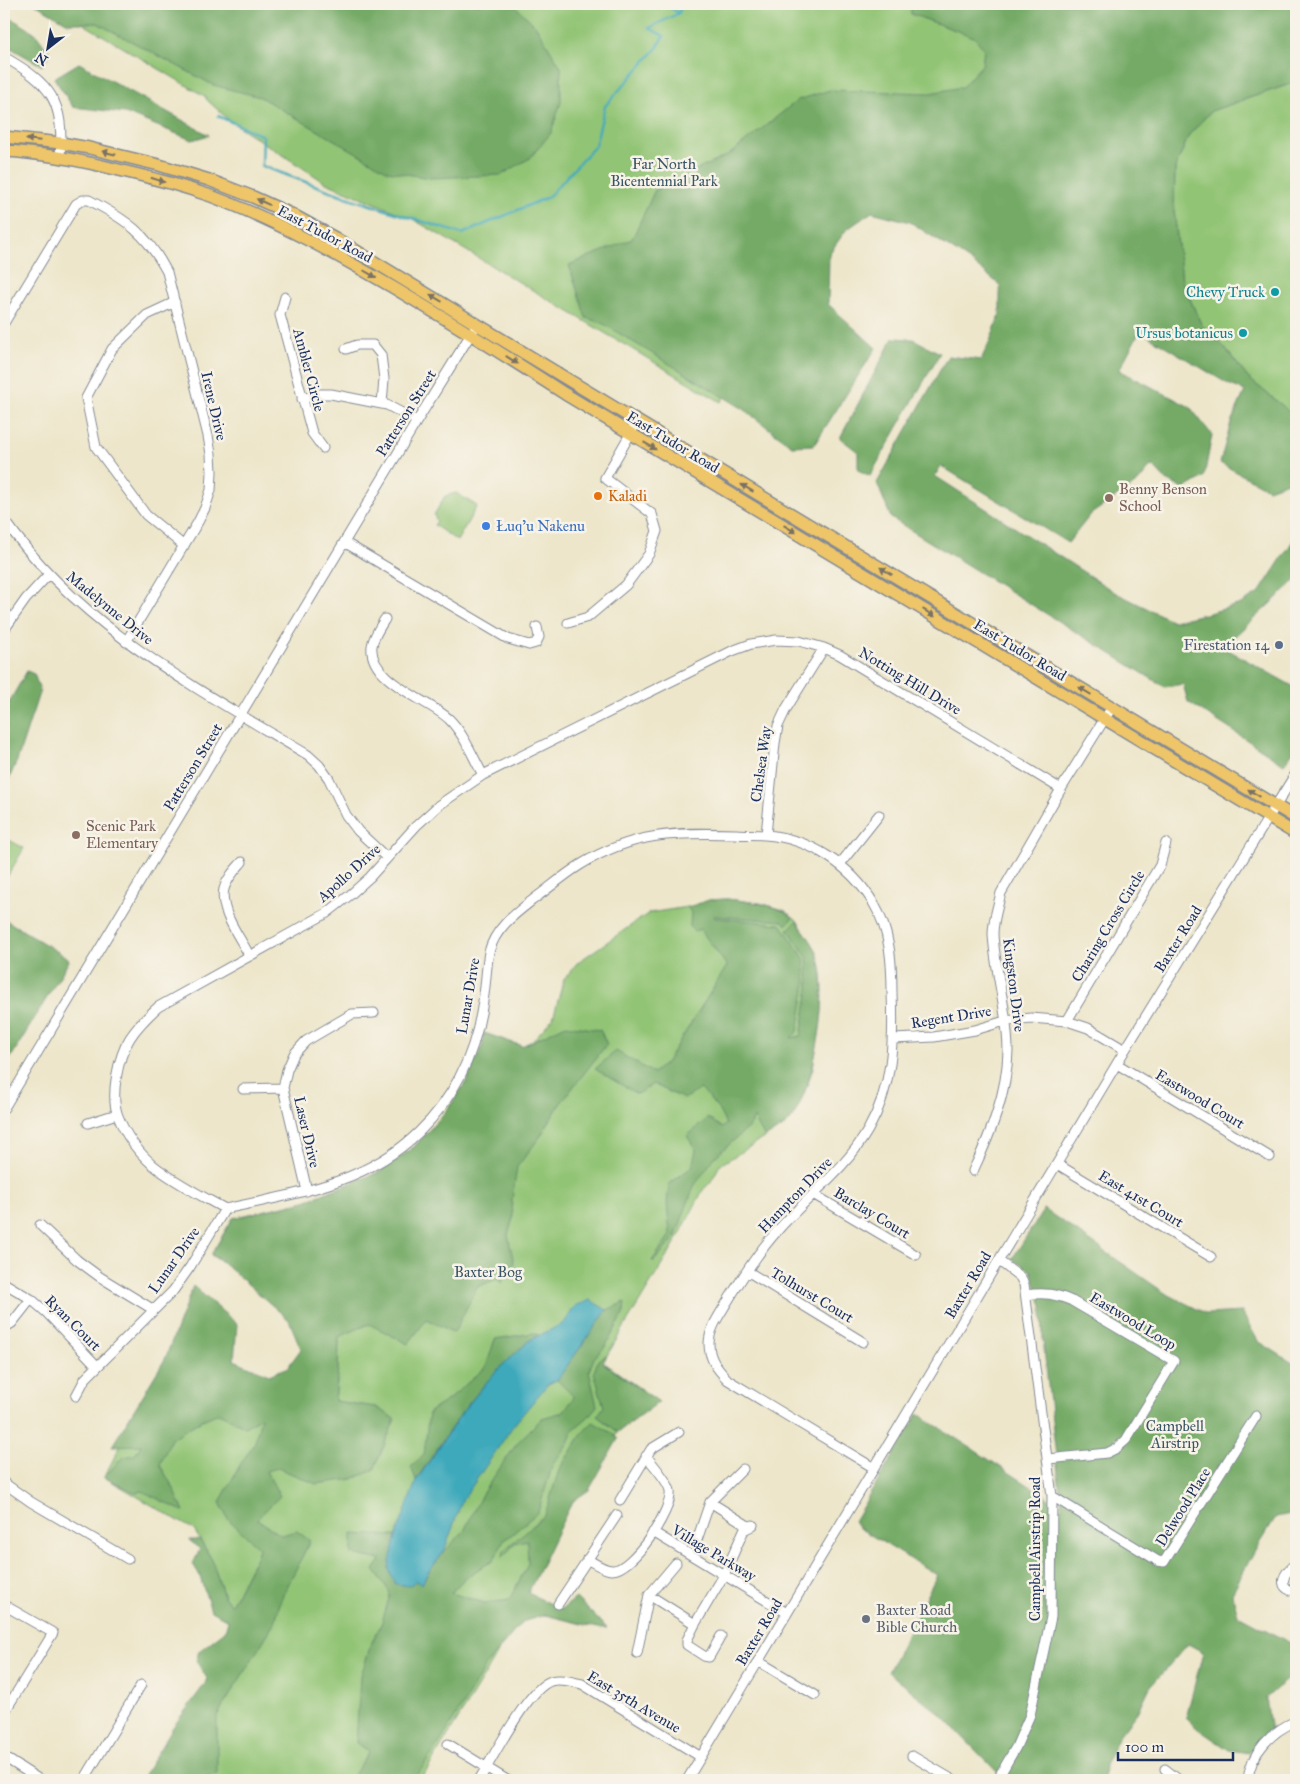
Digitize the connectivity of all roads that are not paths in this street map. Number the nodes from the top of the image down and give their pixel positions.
1 (4, 57) edge
2 (4, 137) edge
3 (61, 143) junction
4 (4, 151) edge
5 (60, 156) junction
6 (285, 297) dead end
7 (176, 302) junction
8 (4, 323) edge
9 (477, 323) junction
10 (471, 334) junction
11 (346, 348) dead end
12 (302, 399) junction
13 (382, 404) junction
14 (417, 421) junction
15 (638, 422) junction
16 (630, 434) junction
17 (323, 448) dead end
18 (4, 519) edge
19 (344, 542) junction
20 (184, 546) junction
21 (49, 574) junction
22 (385, 619) dead end
23 (568, 623) dead end
24 (537, 627) dead end
25 (4, 630) edge
26 (126, 642) junction
27 (824, 648) junction
28 (732, 651) joint
29 (1112, 708) junction
30 (241, 715) junction
31 (1105, 719) junction
32 (1296, 773) edge
33 (483, 775) junction
34 (1061, 789) junction
35 (1276, 806) junction
36 (879, 815) dead end
37 (1269, 818) junction
38 (1296, 818) edge
39 (1296, 834) edge
40 (766, 835) junction
41 (1166, 843) dead end
42 (387, 858) junction
43 (242, 862) dead end
44 (840, 864) junction
45 (249, 955) junction
46 (374, 1013) dead end
47 (1067, 1021) junction
48 (1005, 1022) junction
49 (894, 1040) junction
50 (1125, 1050) junction
51 (1117, 1064) junction
52 (243, 1088) dead end
53 (283, 1088) junction
54 (4, 1108) edge
55 (117, 1114) junction
56 (88, 1123) dead end
57 (1270, 1157) dead end
58 (1057, 1164) junction
59 (974, 1171) dead end
60 (306, 1191) junction
61 (813, 1194) junction
62 (225, 1209) junction
63 (40, 1225) dead end
64 (916, 1255) dead end
65 (1211, 1257) dead end
66 (999, 1261) junction
67 (746, 1271) junction
68 (4, 1283) edge
69 (1026, 1294) junction
70 (31, 1299) junction
71 (154, 1310) junction
72 (4, 1328) edge
73 (863, 1342) dead end
74 (97, 1366) junction
75 (76, 1396) dead end
76 (1256, 1416) dead end
77 (679, 1432) dead end
78 (646, 1456) junction
79 (1048, 1459) junction
80 (874, 1468) junction
81 (743, 1469) dead end
82 (4, 1483) edge
83 (1052, 1496) junction
84 (620, 1500) dead end
85 (710, 1502) junction
86 (617, 1515) dead end
87 (653, 1532) junction
88 (697, 1540) dead end
89 (128, 1559) dead end
90 (587, 1560) junction
91 (676, 1563) dead end
92 (1296, 1564) edge
93 (724, 1574) junction
94 (1296, 1591) edge
95 (649, 1596) junction
96 (558, 1604) dead end
97 (4, 1605) edge
98 (787, 1613) junction
99 (694, 1624) junction
100 (721, 1636) dead end
101 (637, 1653) dead end
102 (758, 1661) junction
103 (141, 1685) dead end
104 (815, 1695) dead end
105 (4, 1713) edge
106 (1296, 1721) edge
107 (448, 1744) dead end
108 (912, 1756) dead end
109 (701, 1757) junction
110 (4, 1758) edge
111 (486, 1768) junction
112 (1165, 1769) dead end
113 (40, 1780) edge
114 (84, 1780) edge
115 (479, 1780) edge
116 (507, 1780) edge
117 (687, 1780) edge
118 (953, 1780) edge
119 (997, 1780) edge
120 (1179, 1780) edge
121 (1248, 1780) edge

1 - 3 street
3 -> 2 main road, East Tudor Road
3 - 5 street
9 -> 3 main road, East Tudor Road
4 - 5 main road, East Tudor Road
5 -> 10 main road, East Tudor Road
6 - 12 street, Ambler Circle
7 - 8 street, Irene Drive
7 - 20 street, Irene Drive
7 - 20 street
9 - 10 street, Patterson Street
9 - 15 main road, East Tudor Road
10 - 14 street, Patterson Street
10 -> 16 main road, East Tudor Road
11 - 13 street
12 - 13 street
12 - 17 street, Ambler Circle
13 - 14 street
14 - 19 street, Patterson Street
15 - 16 street
29 -> 15 main road, East Tudor Road
16 - 23 street
16 -> 31 main road, East Tudor Road
18 - 21 street, Madelynne Drive
19 - 24 street
19 - 30 street, Patterson Street
20 - 26 street, Irene Drive
21 - 25 street
21 - 26 street, Madelynne Drive
22 - 33 street
26 - 30 street, Madelynne Drive
27 - 28 street, Notting Hill Drive
27 - 34 street, Notting Hill Drive
27 - 40 street, Chelsea Way
28 - 33 street, Apollo Drive
29 - 31 street, Kingston Drive
35 -> 29 main road, East Tudor Road
30 - 42 street, Madelynne Drive
30 - 54 street, Patterson Street
31 - 34 street, Kingston Drive
31 - 37 main road, East Tudor Road
32 - 35 street
33 - 42 street, Apollo Drive
34 - 48 street, Kingston Drive
35 - 37 street, Baxter Road
35 - 38 main road, East Tudor Road
36 - 44 street
37 - 39 main road, East Tudor Road
37 - 50 street, Baxter Road
40 - 44 street, Lunar Drive
40 - 60 street, Lunar Drive
41 - 47 street, Charing Cross Circle
42 - 45 street, Apollo Drive
43 - 45 street
44 - 49 street, Hampton Drive
45 - 55 street, Apollo Drive
46 - 53 street, Laser Drive
47 - 48 street, Regent Drive
47 - 50 street, Regent Drive
48 - 49 street, Regent Drive
48 - 59 street, Kingston Drive
49 - 61 street, Hampton Drive
50 - 51 street, Baxter Road
51 - 57 street, Eastwood Court
51 - 58 street, Baxter Road
52 - 53 street
53 - 60 street, Laser Drive
55 - 56 street
55 - 62 street, Apollo Drive
58 - 65 street, East 41st Court
58 - 66 street, Baxter Road
60 - 62 street, Lunar Drive
61 - 64 street, Barclay Court
61 - 67 street, Hampton Drive
62 - 71 street, Lunar Drive
63 - 71 street
66 - 69 street, Campbell Airstrip Road
66 - 80 street, Baxter Road
67 - 73 street, Tolhurst Court
67 - 80 street, Hampton Drive
68 - 70 street, Ryan Court
69 - 79 street, Campbell Airstrip Road
69 - 79 street, Eastwood Loop
70 - 72 street
70 - 74 street, Ryan Court
71 - 74 street, Lunar Drive
74 - 75 street, Lunar Drive
76 - 83 street, Delwood Place
77 - 78 street
78 - 84 street
78 - 87 street, Village Parkway
79 - 83 street, Campbell Airstrip Road
80 - 98 street, Baxter Road
81 - 85 street
82 - 89 street
83 - 119 street, Campbell Airstrip Road
85 - 88 street
85 - 93 street
86 - 90 street
87 - 90 street, Village Parkway
87 - 93 street, Village Parkway
90 - 96 street
91 - 95 street
92 - 94 street
93 - 98 street, Village Parkway
93 - 99 street
95 - 99 street
95 - 101 street
97 - 105 street
98 - 102 street, Baxter Road
99 - 100 street
102 - 104 street
102 - 109 street, Baxter Road
103 - 114 street
106 - 121 street
107 - 111 street
108 - 118 street
109 - 111 street, East 35th Avenue
109 - 117 street, Baxter Road
110 - 113 street
111 - 115 street
111 - 116 street
112 - 120 street

